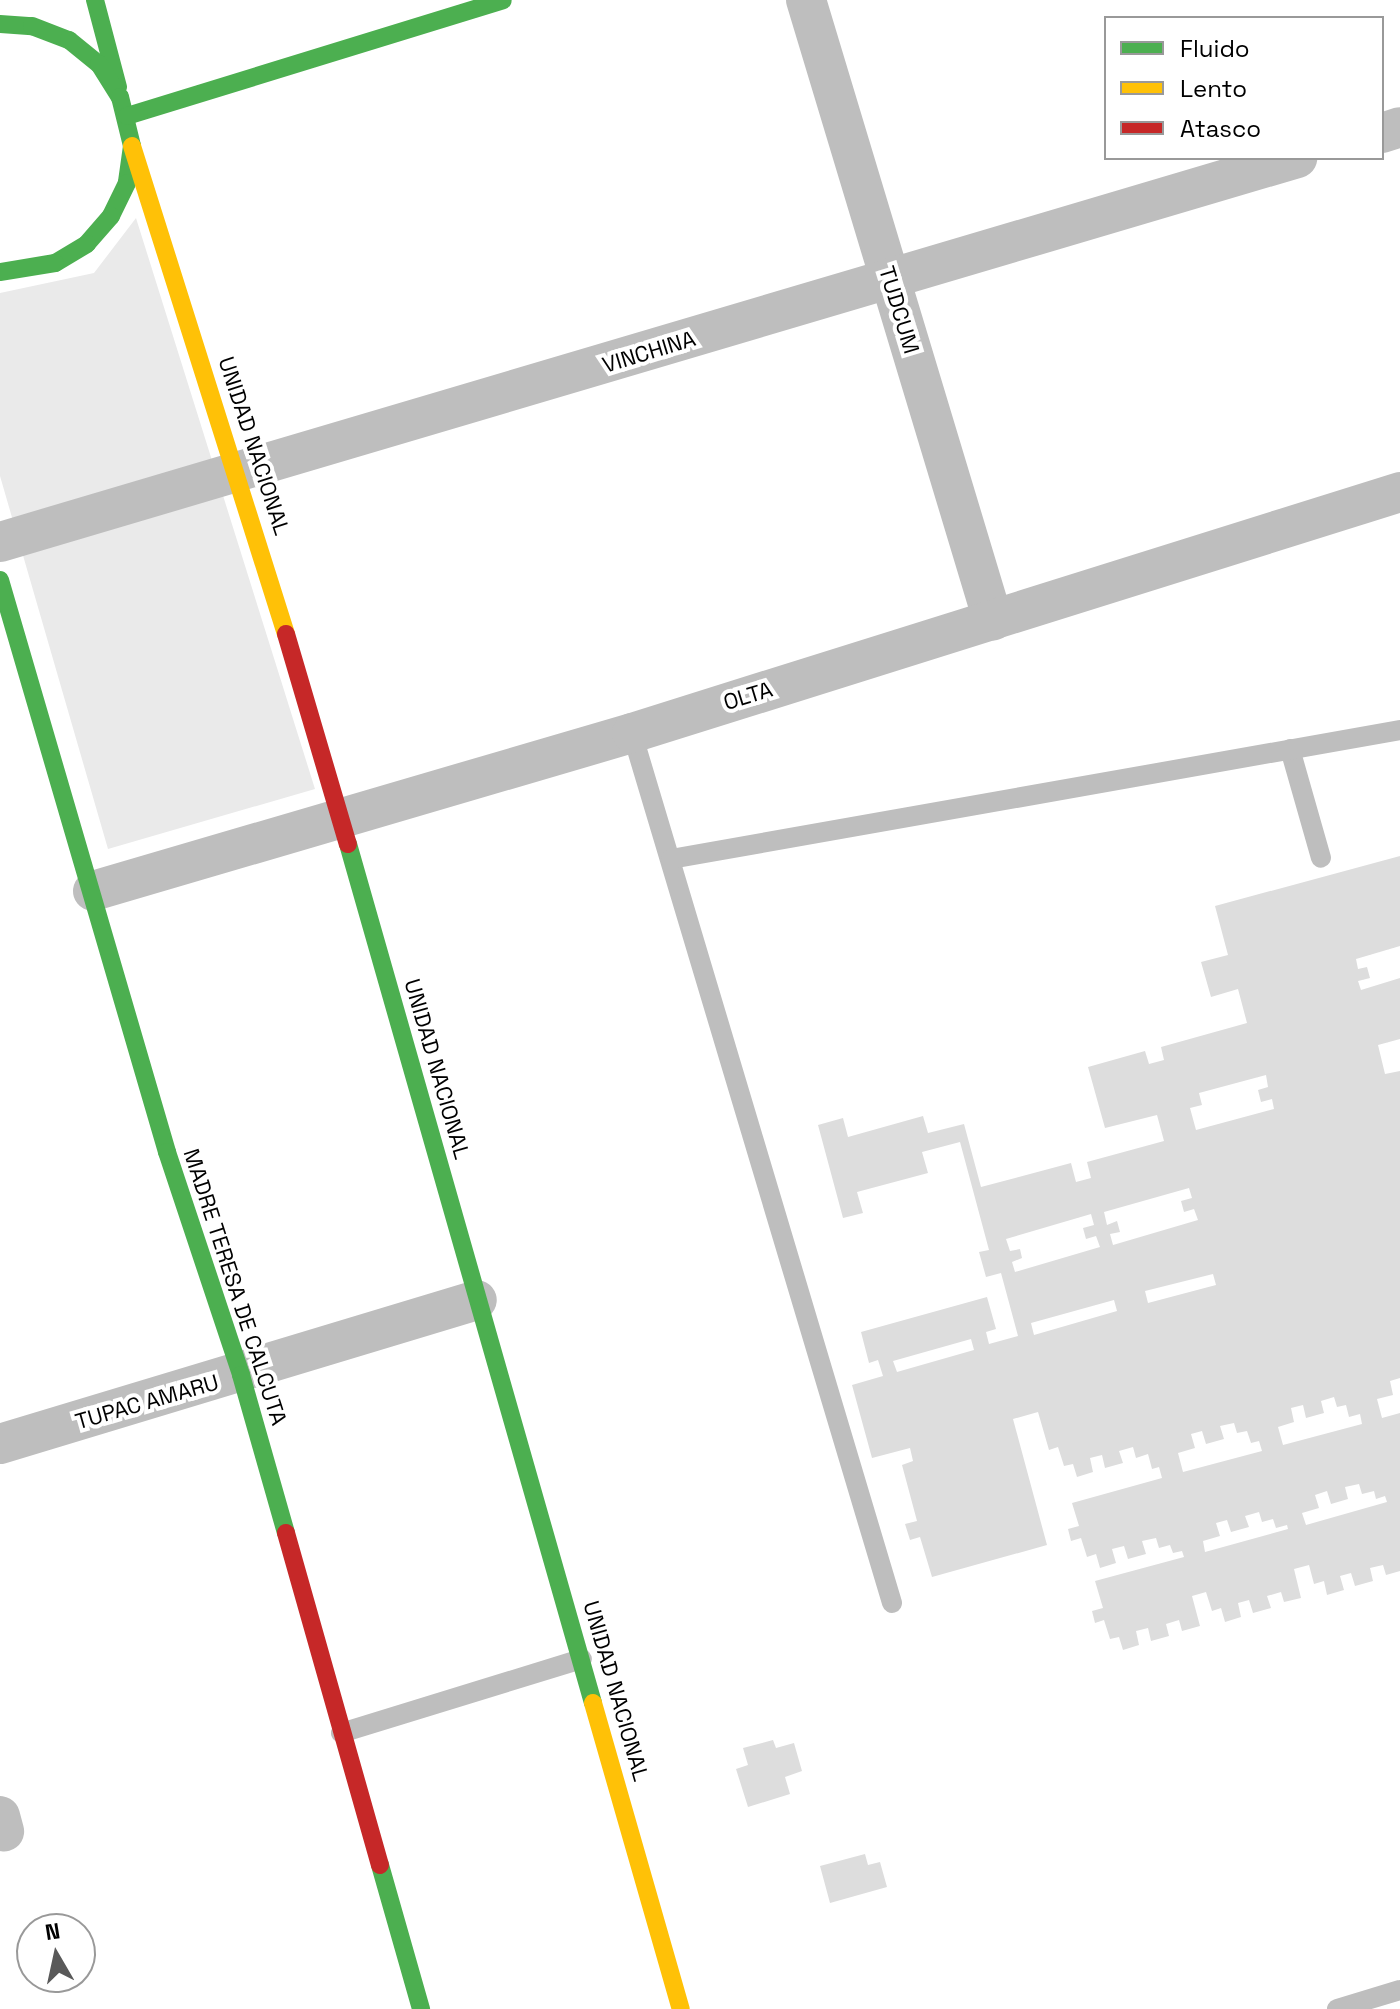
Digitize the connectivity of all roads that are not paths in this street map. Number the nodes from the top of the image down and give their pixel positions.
1 (95, 0) edge
2 (503, 0) edge
3 (806, 0) edge
4 (0, 24) edge
5 (120, 97) junction
6 (127, 116) junction
7 (132, 146) junction
8 (1290, 160) edge
9 (0, 272) edge
10 (890, 280) junction
11 (239, 475) junction
12 (1400, 492) edge
13 (0, 542) edge
14 (0, 580) edge
15 (993, 620) junction
16 (1400, 730) edge
17 (632, 733) junction
18 (1290, 749) junction
19 (340, 816) junction
20 (1321, 858) dead end
21 (671, 859) junction
22 (93, 891) junction
23 (477, 1300) junction
24 (241, 1375) junction
25 (0, 1444) edge
26 (892, 1603) dead end
27 (582, 1659) junction
28 (341, 1733) junction
29 (1400, 1990) edge
30 (421, 2009) edge
31 (681, 2009) edge
32 (1337, 2009) edge

1 - 5 street
2 - 6 street
3 - 10 street, TUDCUM
4 - 5 street
5 - 6 street
6 - 7 street
7 - 9 street
7 - 11 street, UNIDAD NACIONAL
8 - 10 street, VINCHINA
10 - 11 street, VINCHINA
10 - 15 street, TUDCUM
11 - 13 street, VINCHINA
11 - 19 street, UNIDAD NACIONAL
12 - 15 street, OLTA
14 - 22 street, MADRE TERESA DE CALCUTA
15 - 17 street, OLTA
16 - 18 lane
17 - 19 street, OLTA
17 - 21 lane
18 - 20 lane
18 - 21 lane
19 - 22 street, OLTA
19 - 23 street, UNIDAD NACIONAL
21 - 26 lane
22 - 24 street, MADRE TERESA DE CALCUTA
23 - 24 street, TUPAC AMARU
23 - 27 street, UNIDAD NACIONAL
24 - 25 street, TUPAC AMARU
24 - 28 street, MADRE TERESA DE CALCUTA
27 - 28 lane
27 - 31 street, UNIDAD NACIONAL
28 - 30 street, MADRE TERESA DE CALCUTA
29 - 32 lane

